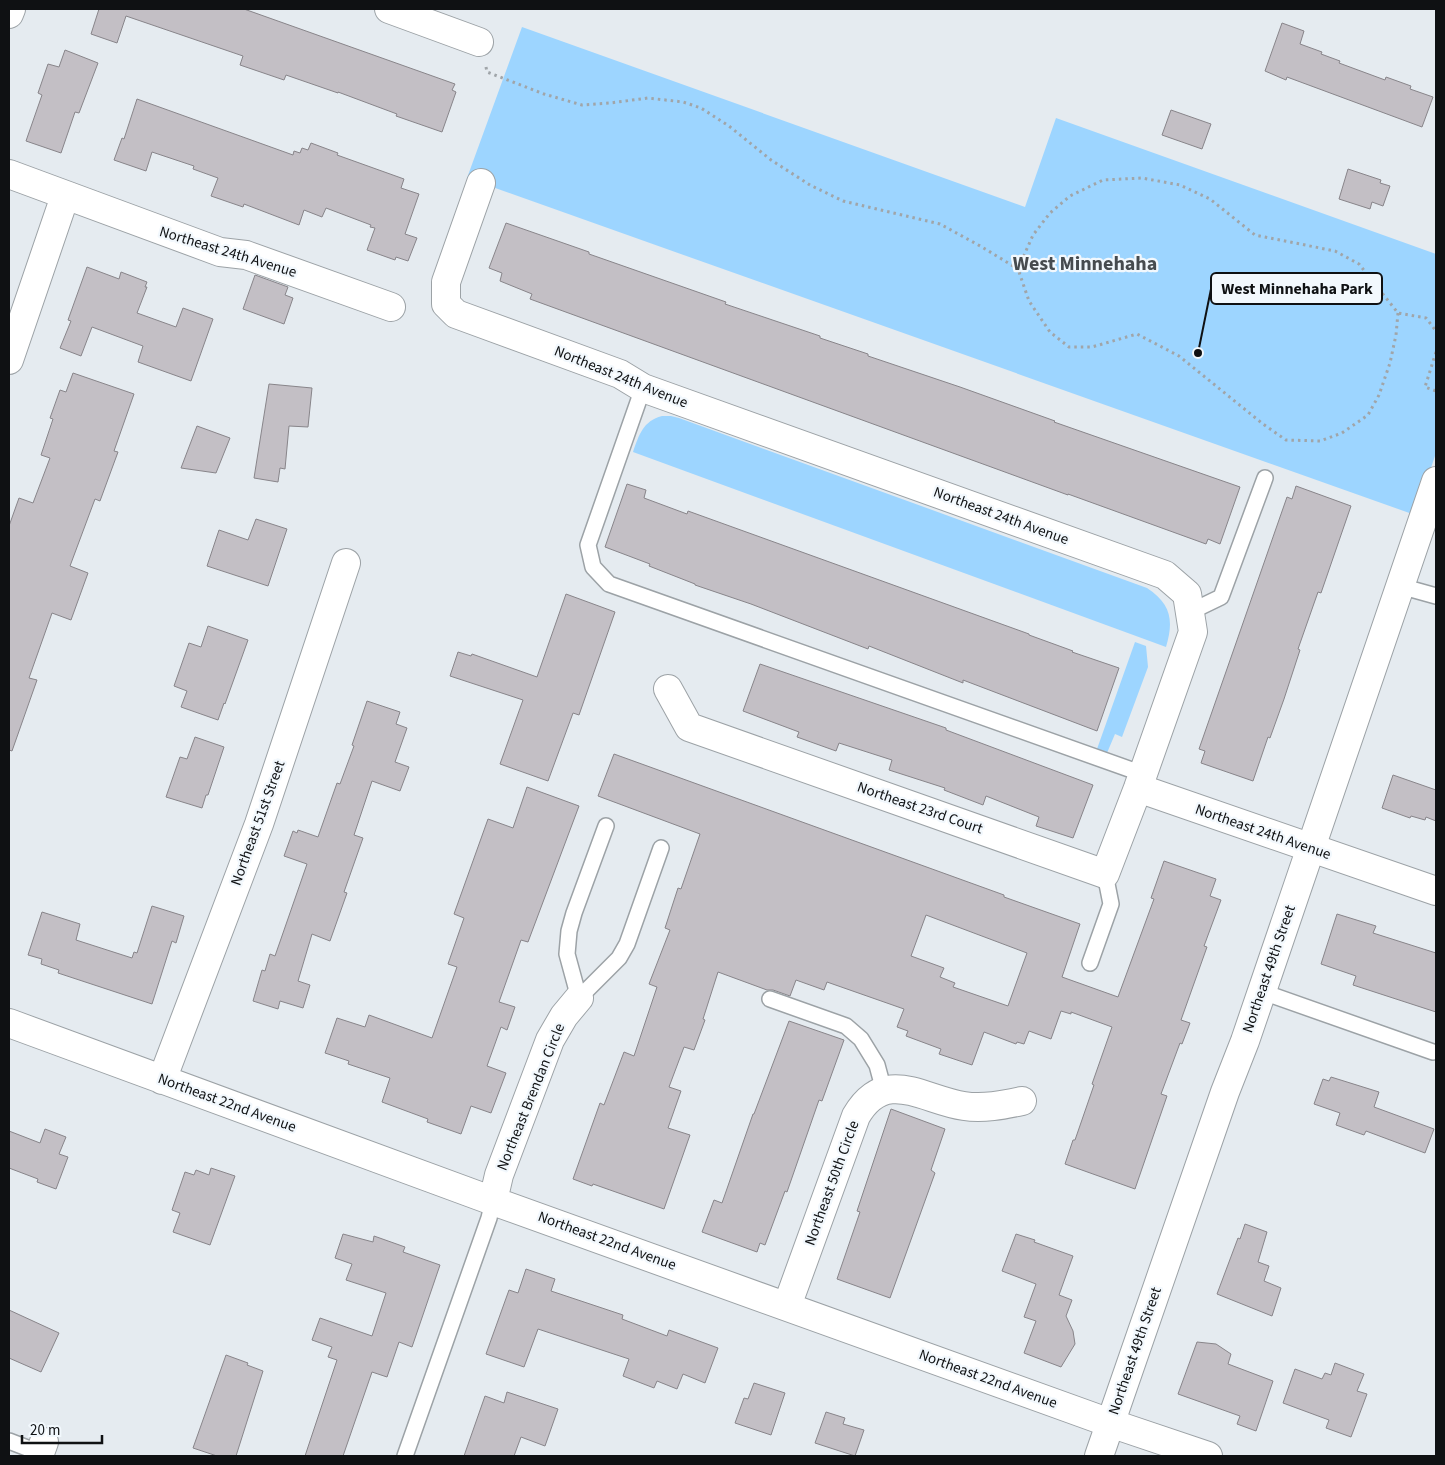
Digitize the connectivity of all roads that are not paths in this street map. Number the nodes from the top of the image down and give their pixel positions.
1 (11, 9) edge
2 (389, 9) edge
3 (9, 14) edge
4 (479, 42) road end
5 (9, 174) edge
6 (480, 183) dead end
7 (66, 196) junction
8 (391, 306) dead end
9 (9, 360) edge
10 (643, 388) junction
11 (1265, 478) dead end
12 (1436, 481) edge
13 (346, 563) dead end
14 (1400, 586) junction
15 (1436, 596) edge
16 (1190, 612) junction
17 (668, 689) dead end
18 (1140, 781) junction
19 (606, 826) dead end
20 (661, 848) dead end
21 (1310, 848) junction
22 (1105, 874) junction
23 (1436, 891) edge
24 (1090, 963) dead end
25 (1260, 991) junction
26 (579, 998) junction
27 (770, 999) dead end
28 (9, 1023) edge
29 (1432, 1052) dead end
30 (162, 1080) junction
31 (884, 1091) junction
32 (1022, 1101) dead end
33 (493, 1201) junction
34 (787, 1306) junction
35 (1110, 1423) junction
36 (9, 1441) edge
37 (41, 1450) edge
38 (405, 1456) edge
39 (1099, 1456) edge
40 (1208, 1456) edge

1 - 3 street
2 - 4 street
5 - 7 street, Northeast 24th Avenue
6 - 10 street, Northeast 24th Avenue
7 - 8 street, Northeast 24th Avenue
7 - 9 street
10 - 16 street, Northeast 24th Avenue
10 - 18 lane
11 - 16 lane
12 - 14 street, Northeast 49th Street
13 - 30 street, Northeast 51st Street
14 - 15 lane
14 - 21 street, Northeast 49th Street
16 - 18 street, Northeast 24th Avenue
17 - 22 street, Northeast 23rd Court
18 - 21 street, Northeast 24th Avenue
18 - 22 street
19 - 26 lane
20 - 26 lane
21 - 23 street, Northeast 24th Avenue
21 - 25 street, Northeast 49th Street
22 - 24 lane
25 - 29 lane
25 - 35 street, Northeast 49th Street
26 - 33 street, Northeast Brendan Circle
27 - 31 lane
28 - 30 street, Northeast 22nd Avenue
30 - 33 street, Northeast 22nd Avenue
31 - 32 street, Northeast 50th Circle
31 - 34 street, Northeast 50th Circle
33 - 34 street, Northeast 22nd Avenue
33 - 38 lane
34 - 35 street, Northeast 22nd Avenue
35 - 39 street, Northeast 49th Street
35 - 40 street, Northeast 22nd Avenue
36 - 37 lane

